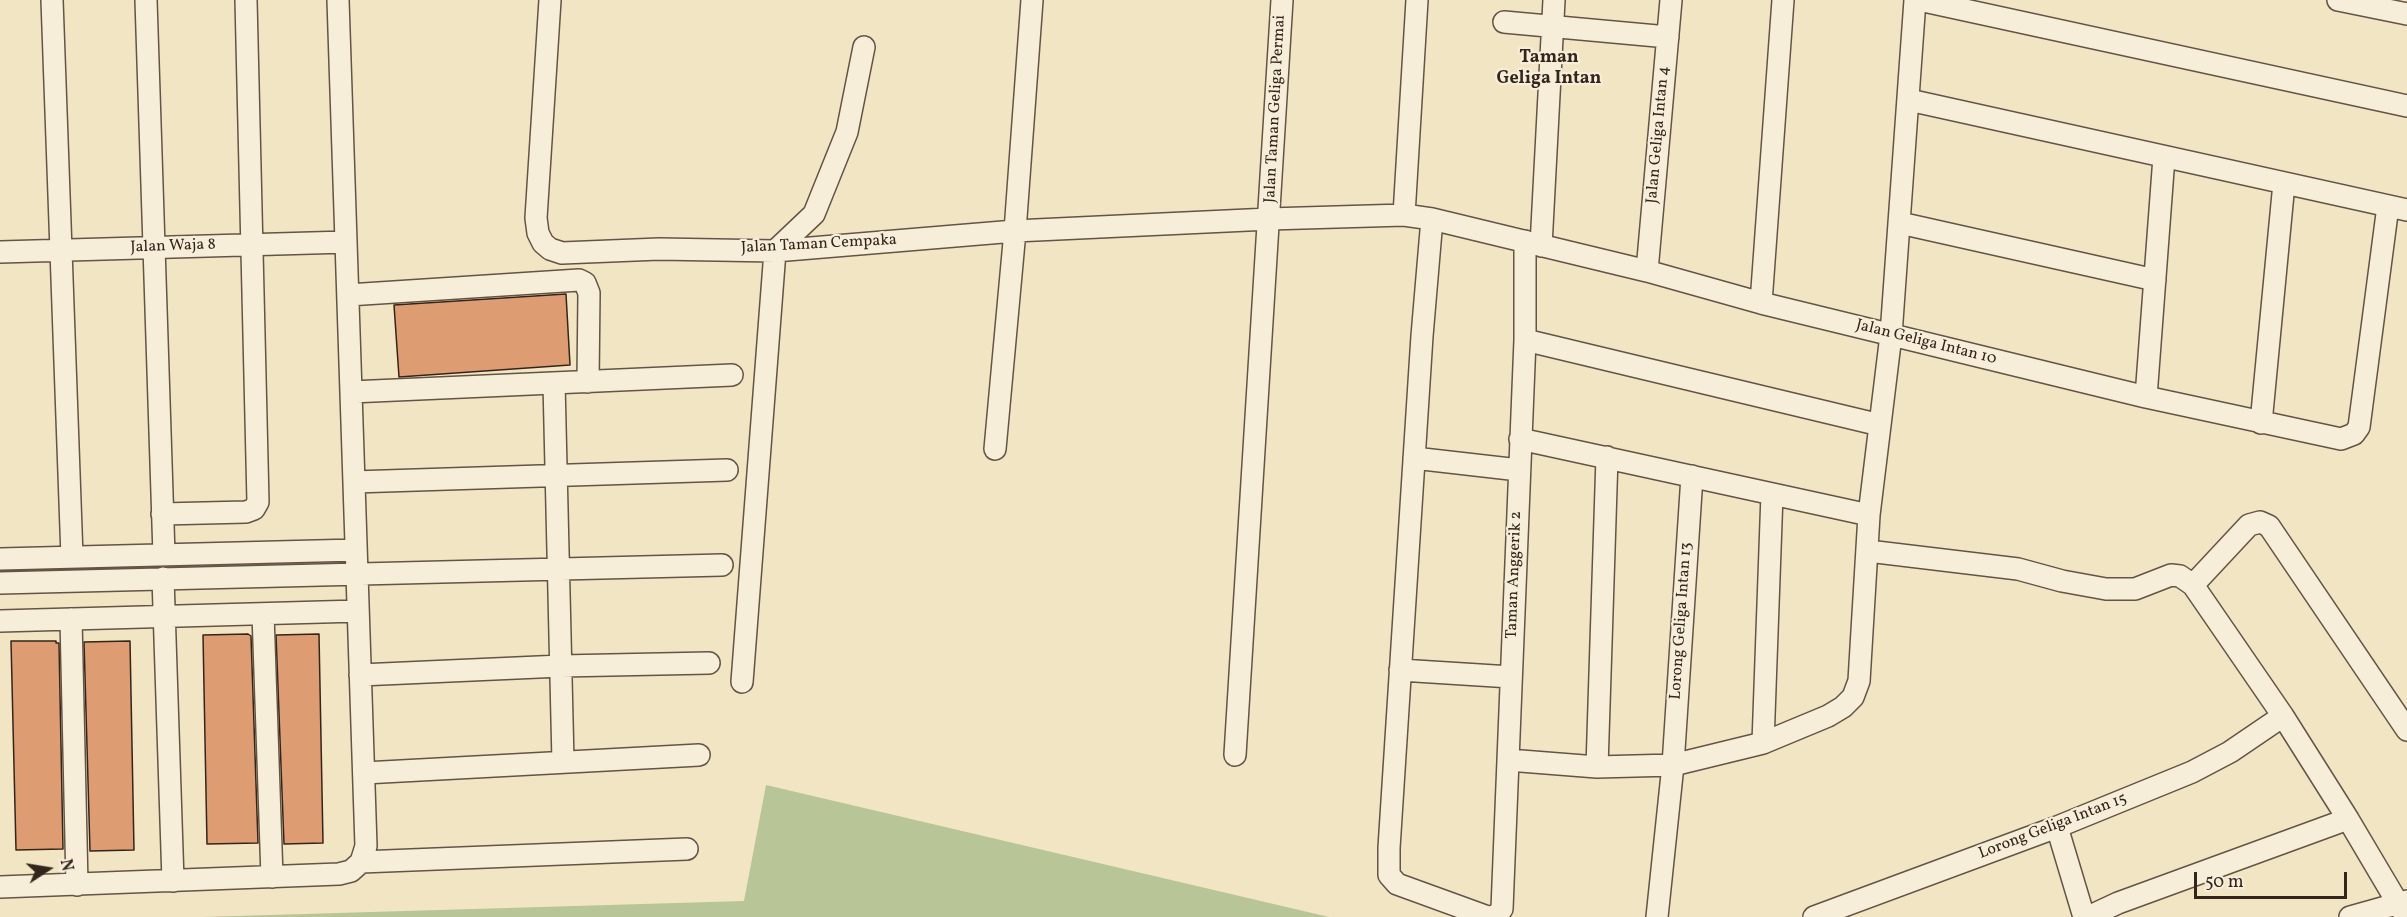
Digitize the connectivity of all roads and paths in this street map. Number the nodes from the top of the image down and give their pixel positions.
1 (52, 0) edge
2 (146, 0) edge
3 (246, 0) edge
4 (338, 0) edge
5 (549, 0) edge
6 (1032, 0) edge
7 (1282, 0) edge
8 (1417, 0) edge
9 (1554, 0) edge
10 (1671, 0) edge
11 (1783, 0) edge
12 (1917, 0) edge
13 (2338, 0) edge
14 (2407, 14) edge
15 (1504, 22) dead end
16 (1553, 26) junction
17 (1668, 37) junction
18 (864, 47) dead end
19 (1908, 100) junction
20 (2407, 106) edge
21 (2164, 157) junction
22 (2284, 183) junction
23 (2398, 208) edge
24 (1404, 215) junction
25 (1269, 219) junction
26 (1432, 219) junction
27 (1900, 223) junction
28 (1015, 231) junction
29 (346, 242) junction
30 (1533, 244) junction
31 (252, 245) junction
32 (154, 248) junction
33 (61, 250) junction
34 (775, 250) junction
35 (0, 252) edge
36 (1647, 271) junction
37 (2155, 280) junction
38 (348, 295) junction
39 (1761, 303) junction
40 (1891, 335) junction
41 (1525, 340) junction
42 (732, 375) dead end
43 (588, 382) junction
44 (554, 383) junction
45 (351, 392) junction
46 (2146, 397) junction
47 (2261, 423) junction
48 (1880, 425) junction
49 (1521, 439) junction
50 (995, 449) dead end
51 (1607, 457) junction
52 (1414, 458) junction
53 (726, 470) dead end
54 (1520, 470) junction
55 (557, 475) junction
56 (1692, 476) junction
57 (354, 482) junction
58 (1772, 494) junction
59 (162, 514) junction
60 (1869, 515) junction
61 (356, 550) junction
62 (1868, 551) junction
63 (164, 555) junction
64 (72, 557) junction
65 (0, 559) edge
66 (722, 566) dead end
67 (560, 568) junction
68 (357, 575) junction
69 (163, 578) junction
70 (0, 583) edge
71 (2193, 585) junction
72 (358, 611) junction
73 (263, 614) junction
74 (165, 617) junction
75 (71, 620) junction
76 (0, 621) edge
77 (709, 663) dead end
78 (561, 666) junction
79 (1400, 670) junction
80 (360, 675) junction
81 (1511, 677) junction
82 (742, 682) dead end
83 (2283, 716) junction
84 (2407, 730) edge
85 (1763, 743) junction
86 (1235, 754) dead end
87 (699, 755) dead end
88 (1508, 760) junction
89 (563, 762) junction
90 (1673, 765) junction
91 (1597, 767) junction
92 (364, 773) junction
93 (2348, 819) junction
94 (2057, 827) junction
95 (687, 849) dead end
96 (364, 854) junction
97 (272, 877) junction
98 (173, 881) junction
99 (76, 885) junction
100 (0, 887) edge
101 (2404, 907) edge
102 (1493, 914) edge
103 (1818, 916) edge
104 (1658, 917) edge
105 (2086, 917) edge
106 (2350, 917) edge

1 - 33 street
2 - 32 street
3 - 31 street
4 - 29 street
5 - 34 street, Jalan Taman Cempaka
6 - 28 street
7 - 25 street, Jalan Taman Geliga Permai
8 - 24 street
9 - 16 street, Taman Anggerik 2
10 - 17 street, Jalan Geliga Intan 4
11 - 39 street
12 - 19 street
12 - 20 street
13 - 14 street
15 - 16 street
16 - 17 street
16 - 30 street, Taman Anggerik 2
17 - 36 street, Jalan Geliga Intan 4
18 - 34 street
19 - 21 street
19 - 27 street
21 - 22 street
21 - 37 street
22 - 23 street
22 - 47 street
23 - 47 street, Jalan Geliga Intan 10
24 - 25 street, Jalan Geliga Intan 10
24 - 26 street, Jalan Geliga Intan 10
25 - 28 street, Jalan Taman Cempaka
25 - 86 street, Jalan Taman Geliga Permai
26 - 30 street, Jalan Geliga Intan 10
26 - 52 street
27 - 37 street
27 - 40 street
28 - 34 street, Jalan Taman Cempaka
28 - 50 street
29 - 31 street, Jalan Waja 8
29 - 38 street
30 - 36 street, Jalan Geliga Intan 10
30 - 41 street, Taman Anggerik 2
31 - 32 street, Jalan Waja 8
31 - 59 street
32 - 33 street, Jalan Waja 8
32 - 59 street
33 - 35 street, Jalan Waja 8
33 - 64 street
34 - 82 street
36 - 39 street, Jalan Geliga Intan 10
37 - 46 street
38 - 43 street
38 - 45 street
39 - 40 street, Jalan Geliga Intan 10
40 - 46 street, Jalan Geliga Intan 10
40 - 48 street
41 - 48 street
41 - 49 street, Taman Anggerik 2
42 - 43 street
43 - 44 street
44 - 45 street
44 - 55 street
45 - 57 street
46 - 47 street, Jalan Geliga Intan 10
48 - 60 street
49 - 51 street
49 - 54 street, Taman Anggerik 2
51 - 56 street
51 - 91 street
52 - 54 street
52 - 79 street
53 - 55 street
54 - 81 street, Taman Anggerik 2
55 - 57 street
55 - 67 street
56 - 58 street
56 - 90 street, Lorong Geliga Intan 13
57 - 61 street
58 - 60 street
58 - 85 street
59 - 63 street
60 - 62 street
61 - 63 street
61 - 68 street
62 - 71 street
62 - 85 street
63 - 64 street
64 - 65 street
66 - 67 street
67 - 68 street
67 - 78 street
68 - 69 street
68 - 72 street
69 - 70 street
69 - 74 street
71 - 83 street
71 - 84 street
72 - 73 street
72 - 80 street
73 - 74 street
73 - 97 street
74 - 75 street
74 - 98 street
75 - 76 street
75 - 99 street
77 - 78 street
78 - 80 street
78 - 89 street
79 - 81 street
79 - 102 street
80 - 92 street
81 - 88 street, Taman Anggerik 2
83 - 93 street
83 - 94 street, Lorong Geliga Intan 15
85 - 90 street
87 - 89 street
88 - 91 street
88 - 102 street, Taman Anggerik 2
89 - 92 street
90 - 91 street
90 - 104 street
92 - 96 street
93 - 101 street
93 - 105 street
94 - 103 street, Lorong Geliga Intan 15
94 - 105 street
95 - 96 street
96 - 97 street
97 - 98 street
98 - 99 street
99 - 100 street
101 - 106 street

